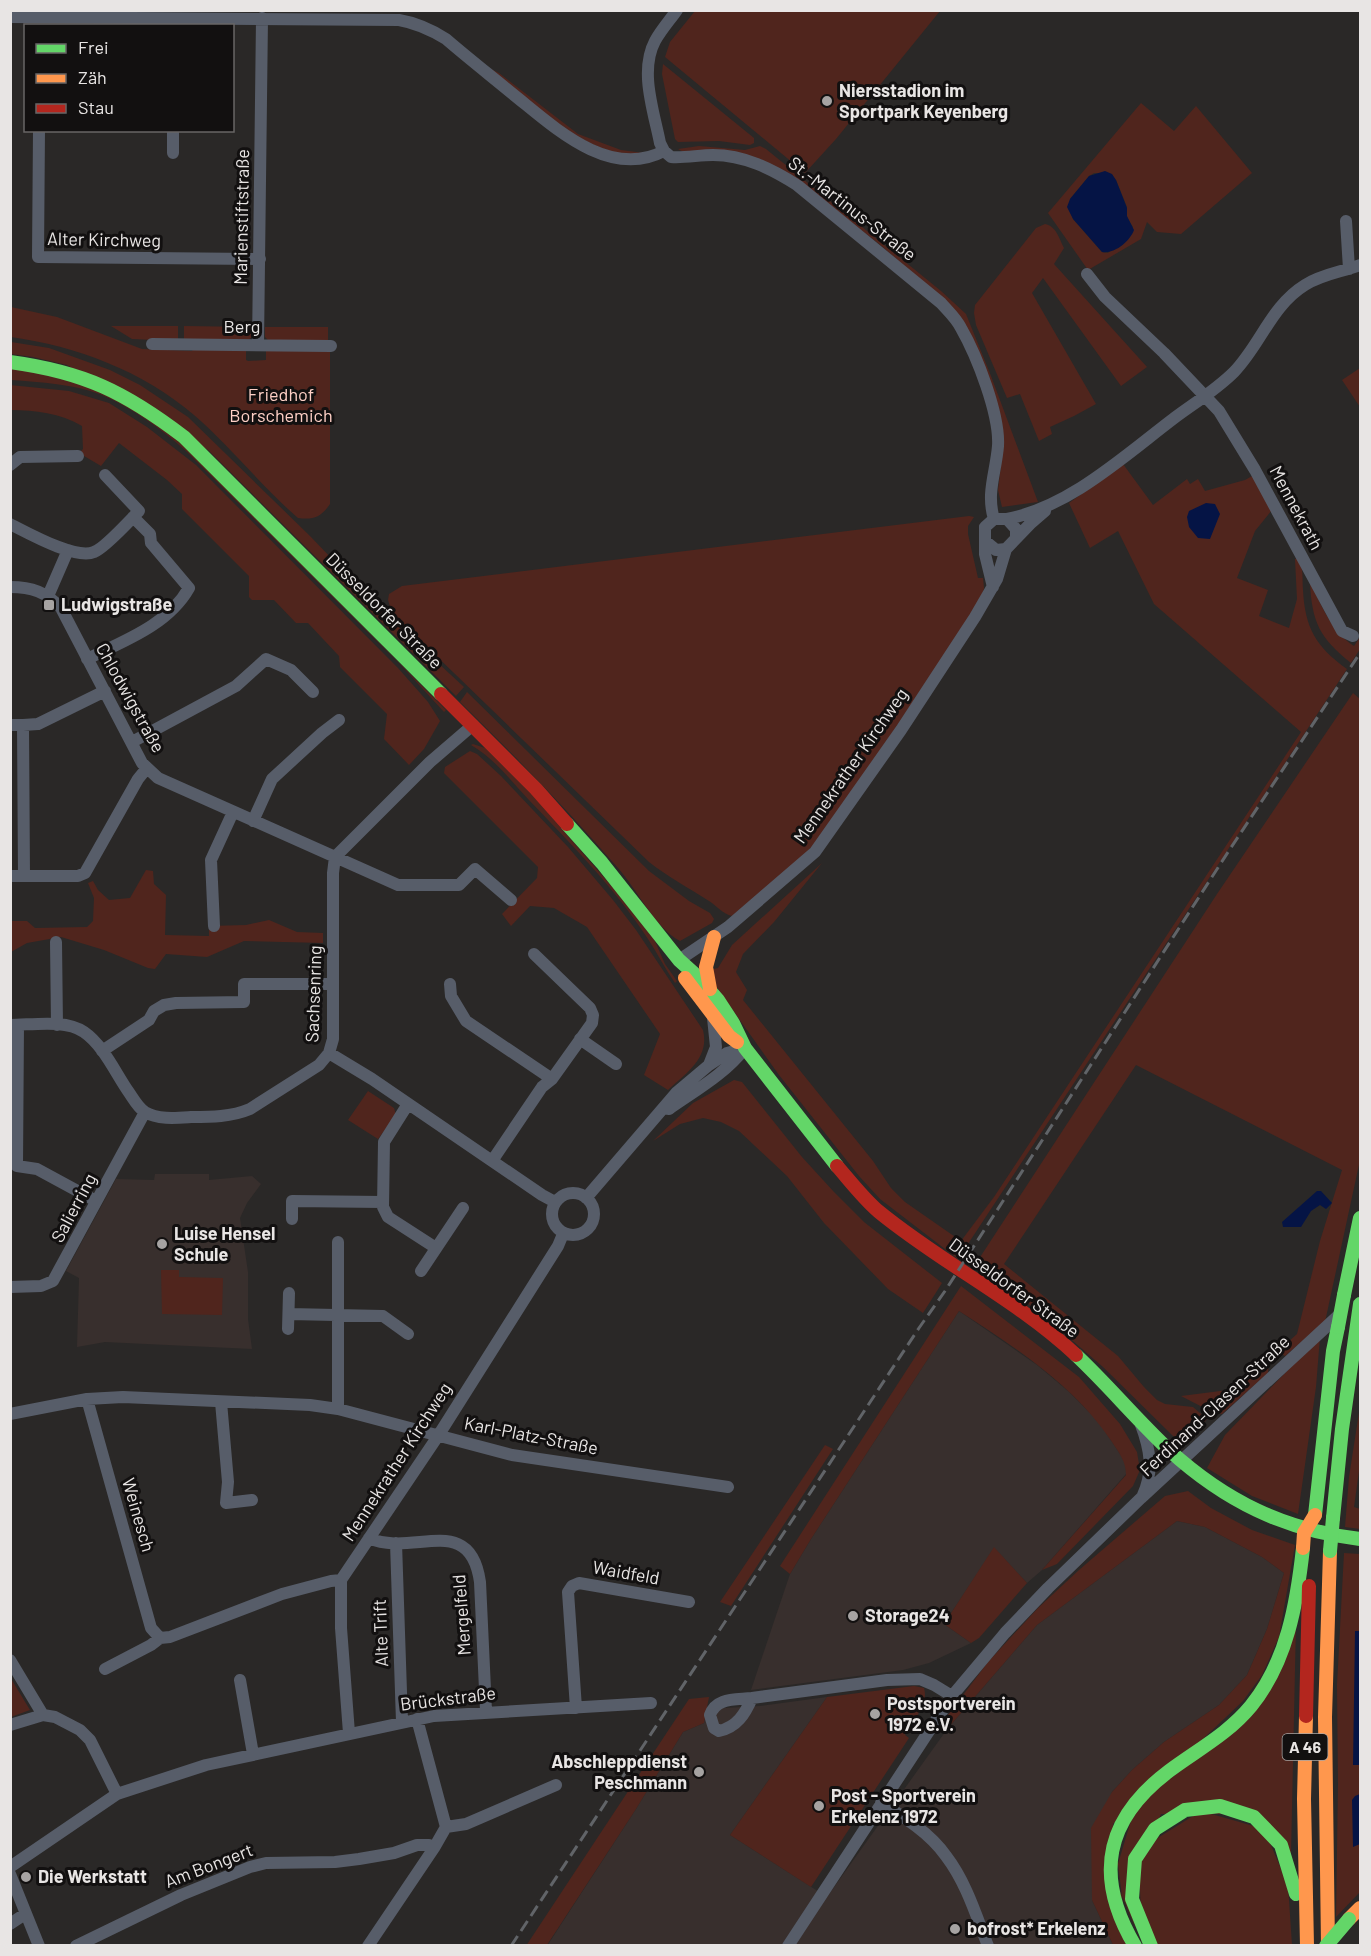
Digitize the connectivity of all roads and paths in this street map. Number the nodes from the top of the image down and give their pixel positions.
1 (677, 10) edge
2 (10, 17) edge
3 (262, 18) junction
4 (41, 21) edge
5 (172, 22) edge
6 (39, 132) edge
7 (173, 132) edge
8 (664, 151) junction
9 (173, 153) dead end
10 (1346, 220) dead end
11 (260, 259) junction
12 (1355, 267) edge
13 (1087, 274) dead end
14 (152, 344) dead end
15 (258, 345) junction
16 (331, 346) dead end
17 (10, 362) edge
18 (1205, 396) junction
19 (78, 456) dead end
20 (10, 465) edge
21 (105, 475) dead end
22 (1054, 504) junction
23 (133, 517) junction
24 (1000, 519) junction
25 (10, 524) edge
26 (1016, 538) junction
27 (985, 541) junction
28 (1006, 549) junction
29 (68, 550) junction
30 (10, 587) edge
31 (993, 587) junction
32 (48, 596) junction
33 (1353, 636) dead end
34 (87, 659) junction
35 (105, 691) junction
36 (313, 692) dead end
37 (339, 720) dead end
38 (17, 725) edge
39 (473, 725) junction
40 (132, 742) junction
41 (147, 768) junction
42 (233, 812) junction
43 (253, 821) junction
44 (335, 857) junction
45 (10, 876) edge
46 (24, 876) junction
47 (511, 900) dead end
48 (214, 926) dead end
49 (714, 937) junction
50 (56, 942) dead end
51 (534, 954) dead end
52 (679, 960) junction
53 (333, 984) junction
54 (450, 984) dead end
55 (711, 993) junction
56 (712, 1015) junction
57 (14, 1025) edge
58 (57, 1025) junction
59 (580, 1039) junction
60 (745, 1048) junction
61 (102, 1051) junction
62 (329, 1053) junction
63 (616, 1064) dead end
64 (709, 1065) junction
65 (552, 1079) junction
66 (408, 1104) junction
67 (145, 1112) junction
68 (656, 1119) junction
69 (492, 1161) junction
70 (586, 1197) junction
71 (96, 1201) junction
72 (383, 1202) junction
73 (555, 1202) junction
74 (463, 1208) dead end
75 (1360, 1218) edge
76 (292, 1219) dead end
77 (563, 1233) junction
78 (338, 1242) dead end
79 (436, 1248) junction
80 (421, 1271) dead end
81 (10, 1287) edge
82 (289, 1293) dead end
83 (1360, 1294) edge
84 (1360, 1306) edge
85 (289, 1314) junction
86 (338, 1316) junction
87 (288, 1329) dead end
88 (408, 1334) dead end
89 (87, 1399) junction
90 (221, 1402) junction
91 (338, 1409) junction
92 (10, 1414) edge
93 (1140, 1421) junction
94 (438, 1436) junction
95 (1182, 1461) junction
96 (728, 1487) dead end
97 (1141, 1498) junction
98 (252, 1500) dead end
99 (369, 1538) junction
100 (1360, 1539) edge
101 (396, 1543) junction
102 (1307, 1549) junction
103 (341, 1580) junction
104 (689, 1602) dead end
105 (160, 1638) junction
106 (10, 1660) edge
107 (105, 1669) dead end
108 (240, 1680) dead end
109 (952, 1696) junction
110 (752, 1698) dead end
111 (651, 1703) dead end
112 (576, 1708) junction
113 (486, 1711) junction
114 (44, 1715) junction
115 (417, 1719) junction
116 (402, 1722) junction
117 (10, 1725) edge
118 (349, 1733) junction
119 (253, 1754) junction
120 (556, 1785) dead end
121 (117, 1794) junction
122 (881, 1803) junction
123 (446, 1827) junction
124 (434, 1848) junction
125 (10, 1867) edge
126 (10, 1874) edge
127 (1360, 1908) edge
128 (25, 1914) junction
129 (10, 1924) edge
130 (39, 1946) edge
131 (76, 1946) edge
132 (368, 1946) edge
133 (788, 1946) edge
134 (988, 1946) edge
135 (1135, 1946) edge
136 (1152, 1946) edge
137 (1298, 1946) edge
138 (1306, 1946) edge
139 (1327, 1946) edge

1 - 8 street
2 - 4 street, St.-Martinus-Straße
3 - 5 street, St.-Martinus-Straße
3 - 8 street, St.-Martinus-Straße
3 - 11 street, Marienstiftstraße
4 - 5 street, St.-Martinus-Straße
6 - 11 street, Alter Kirchweg
7 - 9 street
8 - 24 street, St.-Martinus-Straße
10 - 12 street
11 - 15 street, Marienstiftstraße
12 - 18 street
13 - 18 street, Mennekrath
14 - 15 street, Berg
15 - 16 street, Berg
17 - 39 main road, Düsseldorfer Straße
18 - 22 street
18 - 33 street, Mennekrath
19 - 20 street
21 - 23 street
22 - 24 street
22 - 26 street
23 - 29 street
23 - 34 street
24 - 26 street
24 - 27 street
25 - 29 street
26 - 28 street, Mennekrather Kirchweg
27 - 28 street
27 - 31 street
28 - 31 street, Mennekrather Kirchweg
29 - 32 street
30 - 32 street
31 - 49 street, Mennekrather Kirchweg
32 - 34 street, Chlodwigstraße
34 - 35 street, Chlodwigstraße
35 - 38 street
35 - 40 street, Chlodwigstraße
36 - 40 street
37 - 43 street
38 - 46 street
39 - 44 street
39 - 52 main road, Düsseldorfer Straße
40 - 41 street, Chlodwigstraße
41 - 42 street, Chlodwigstraße
41 - 46 street
42 - 43 street, Chlodwigstraße
42 - 48 street
43 - 44 street, Chlodwigstraße
44 - 47 street, Chlodwigstraße
44 - 53 street, Sachsenring
45 - 46 street
49 - 52 street, Mennekrather Kirchweg
49 - 55 main road
50 - 58 street
51 - 59 street
52 - 55 main road, Düsseldorfer Straße
52 - 56 main road, Düsseldorfer Straße
53 - 61 street
53 - 62 street, Sachsenring
54 - 65 street
55 - 60 main road, Düsseldorfer Straße
56 - 60 main road, Düsseldorfer Straße
56 - 64 street
57 - 58 street
57 - 71 street
58 - 61 street
59 - 63 street
59 - 65 street
60 - 64 street
60 - 68 street
60 - 93 main road, Düsseldorfer Straße
61 - 67 street
62 - 66 street, Sachsenring
62 - 67 street
64 - 68 street
65 - 69 street
66 - 69 street, Sachsenring
66 - 72 street
67 - 71 street, Salierring
68 - 70 street
69 - 73 street, Sachsenring
70 - 73 street
70 - 77 street
71 - 81 street, Salierring
72 - 76 street
72 - 79 street
73 - 77 street
74 - 79 street
75 - 102 main road, bridge
77 - 94 street, Mennekrather Kirchweg
78 - 86 street
79 - 80 street
82 - 85 street
83 - 95 street, Ferdinand-Clasen-Straße
84 - 139 main road, A 46, bridge
85 - 86 street
85 - 87 street
86 - 88 street
86 - 91 street
89 - 90 street, Karl-Platz-Straße
89 - 92 street, Karl-Platz-Straße
89 - 105 street, Weinesch
90 - 91 street, Karl-Platz-Straße
90 - 98 street
91 - 94 street, Karl-Platz-Straße
93 - 95 main road, Düsseldorfer Straße
93 - 97 street, Ferdinand-Clasen-Straße
94 - 96 street, Karl-Platz-Straße
94 - 99 street, Mennekrather Kirchweg
95 - 97 street, Ferdinand-Clasen-Straße
95 - 100 main road, Düsseldorfer Straße
97 - 109 street, Ferdinand-Clasen-Straße
99 - 101 street, Mergelfeld
99 - 103 street, Mennekrather Kirchweg
101 - 113 street, Mergelfeld
101 - 116 street, Alte Trift
102 - 135 main road
102 - 138 main road, A 46
103 - 105 street
103 - 118 street
104 - 112 street, Waidfeld
105 - 107 street
106 - 114 street
108 - 119 street
109 - 110 street
109 - 122 street, Ferdinand-Clasen-Straße
111 - 112 street, Brückstraße
112 - 113 street, Brückstraße
113 - 115 street, Brückstraße
114 - 117 street
114 - 121 street
115 - 116 street, Brückstraße
115 - 123 street
116 - 118 street, Brückstraße
118 - 119 street, Brückstraße
119 - 121 street, Brückstraße
120 - 123 street
121 - 125 street, Brückstraße
122 - 133 street, Ferdinand-Clasen-Straße
122 - 134 street
123 - 124 street
124 - 131 street, Am Bongert
124 - 132 street
126 - 128 street
127 - 139 main road, bridge
128 - 129 street
128 - 130 street
136 - 137 main road

